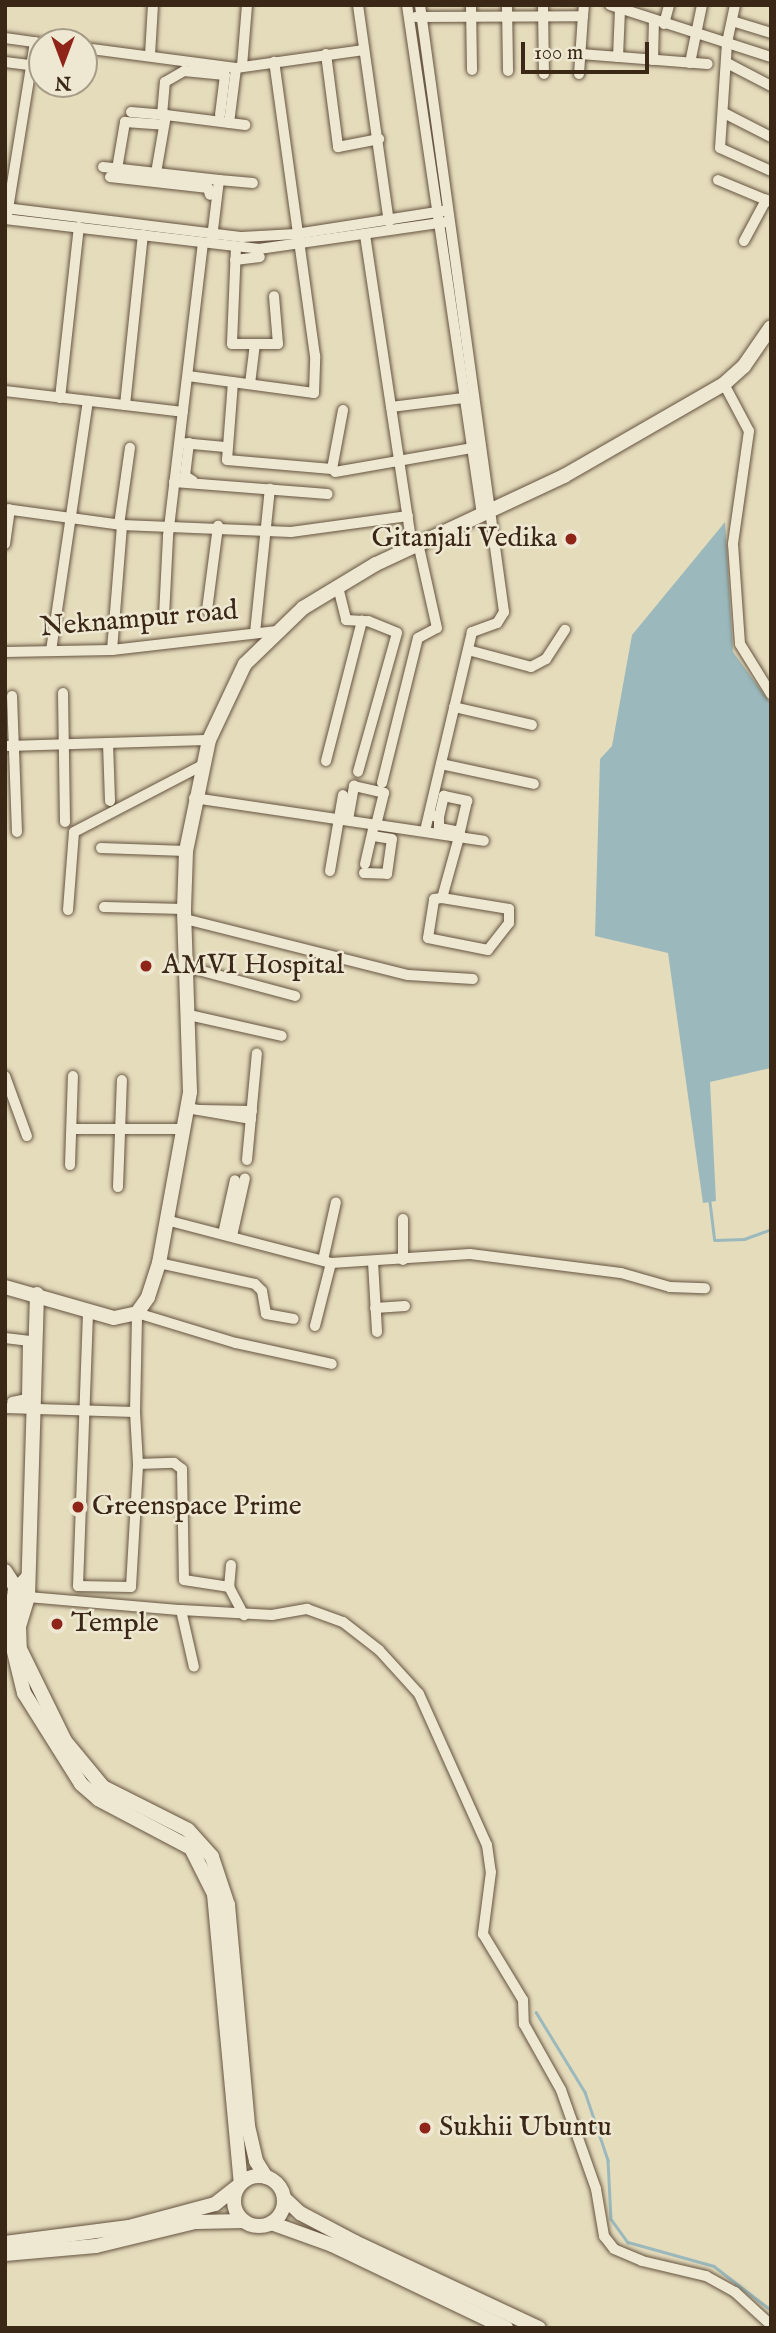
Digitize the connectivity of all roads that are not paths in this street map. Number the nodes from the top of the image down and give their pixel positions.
1 (153, 5) edge
2 (247, 5) edge
3 (358, 5) edge
4 (407, 5) edge
5 (420, 5) edge
6 (669, 5) edge
7 (702, 5) edge
8 (735, 5) edge
9 (615, 7) edge
10 (472, 10) edge
11 (507, 10) edge
12 (543, 10) edge
13 (583, 11) edge
14 (416, 17) junction
15 (732, 21) junction
16 (659, 22) junction
17 (695, 33) junction
18 (771, 33) edge
19 (5, 38) edge
20 (28, 41) edge
21 (727, 43) junction
22 (98, 49) edge
23 (364, 50) junction
24 (326, 54) junction
25 (581, 54) junction
26 (150, 55) junction
27 (618, 57) junction
28 (771, 58) edge
29 (653, 60) junction
30 (5, 62) edge
31 (274, 62) junction
32 (690, 63) junction
33 (727, 63) junction
34 (708, 64) dead end
35 (28, 65) edge
36 (239, 67) junction
37 (472, 70) dead end
38 (508, 71) dead end
39 (544, 74) dead end
40 (579, 74) dead end
41 (28, 83) edge
42 (771, 86) edge
43 (131, 113) dead end
44 (724, 113) junction
45 (164, 116) junction
46 (226, 118) junction
47 (245, 125) dead end
48 (771, 137) edge
49 (379, 139) junction
50 (103, 167) dead end
51 (771, 171) edge
52 (113, 173) junction
53 (158, 176) junction
54 (219, 180) junction
55 (718, 180) dead end
56 (253, 183) dead end
57 (210, 195) dead end
58 (768, 201) edge
59 (6, 216) edge
60 (444, 217) junction
61 (389, 222) junction
62 (79, 227) junction
63 (143, 235) junction
64 (365, 235) junction
65 (298, 239) junction
66 (209, 240) junction
67 (744, 241) dead end
68 (236, 247) junction
69 (260, 257) dead end
70 (235, 260) junction
71 (274, 296) dead end
72 (769, 333) edge
73 (467, 335) junction
74 (455, 337) junction
75 (255, 346) junction
76 (188, 376) junction
77 (233, 382) junction
78 (250, 384) junction
79 (724, 384) junction
80 (5, 391) edge
81 (60, 398) junction
82 (463, 398) junction
83 (88, 401) junction
84 (125, 405) junction
85 (391, 407) junction
86 (343, 410) dead end
87 (183, 412) junction
88 (184, 443) junction
89 (484, 446) junction
90 (225, 447) junction
91 (130, 448) dead end
92 (470, 449) junction
93 (400, 462) junction
94 (335, 472) dead end
95 (174, 482) junction
96 (193, 483) junction
97 (270, 489) junction
98 (328, 494) dead end
99 (8, 509) edge
100 (487, 512) junction
101 (408, 516) junction
102 (69, 518) junction
103 (169, 524) junction
104 (120, 525) junction
105 (218, 526) junction
106 (266, 530) junction
107 (5, 544) edge
108 (415, 545) junction
109 (338, 587) junction
110 (207, 610) dead end
111 (164, 615) dead end
112 (362, 621) junction
113 (565, 630) dead end
114 (277, 631) junction
115 (255, 633) junction
116 (112, 650) junction
117 (468, 650) junction
118 (51, 651) junction
119 (5, 652) edge
120 (63, 693) dead end
121 (771, 694) edge
122 (12, 696) dead end
123 (454, 708) junction
124 (532, 725) dead end
125 (209, 740) junction
126 (108, 743) junction
127 (64, 744) junction
128 (9, 746) edge
129 (326, 761) dead end
130 (441, 764) junction
131 (201, 766) junction
132 (358, 772) dead end
133 (382, 783) dead end
134 (534, 784) dead end
135 (343, 794) dead end
136 (194, 798) junction
137 (110, 801) dead end
138 (345, 818) junction
139 (65, 822) dead end
140 (376, 822) junction
141 (400, 828) junction
142 (425, 831) junction
143 (16, 832) dead end
144 (372, 836) junction
145 (459, 837) junction
146 (484, 841) dead end
147 (101, 848) dead end
148 (186, 850) junction
149 (330, 871) dead end
150 (389, 884) dead end
151 (442, 898) junction
152 (104, 907) dead end
153 (68, 910) dead end
154 (184, 914) junction
155 (187, 967) junction
156 (473, 979) dead end
157 (295, 996) dead end
158 (189, 1015) junction
159 (282, 1035) dead end
160 (257, 1053) dead end
161 (5, 1076) edge
162 (72, 1076) dead end
163 (122, 1080) dead end
164 (194, 1109) junction
165 (251, 1115) junction
166 (72, 1129) junction
167 (183, 1129) junction
168 (120, 1130) junction
169 (27, 1136) dead end
170 (247, 1160) dead end
171 (71, 1164) dead end
172 (240, 1179) dead end
173 (118, 1187) dead end
174 (336, 1202) dead end
175 (403, 1219) dead end
176 (166, 1220) junction
177 (227, 1235) junction
178 (403, 1260) junction
179 (159, 1262) junction
180 (327, 1262) junction
181 (373, 1262) junction
182 (5, 1287) edge
183 (705, 1288) dead end
184 (37, 1294) junction
185 (405, 1307) dead end
186 (375, 1308) junction
187 (88, 1313) junction
188 (137, 1313) junction
189 (294, 1319) dead end
190 (315, 1326) dead end
191 (377, 1332) dead end
192 (5, 1338) edge
193 (332, 1364) dead end
194 (5, 1402) edge
195 (5, 1408) edge
196 (36, 1409) junction
197 (86, 1409) junction
198 (135, 1412) junction
199 (138, 1464) junction
200 (231, 1565) dead end
201 (5, 1571) edge
202 (229, 1587) junction
203 (22, 1594) junction
204 (181, 1610) junction
205 (244, 1615) junction
206 (194, 1667) dead end
207 (266, 2176) junction
208 (239, 2185) junction
209 (284, 2198) junction
210 (244, 2221) junction
211 (271, 2223) junction
212 (5, 2242) edge
213 (5, 2254) edge
214 (771, 2325) edge
215 (506, 2328) edge
216 (539, 2328) edge

1 - 26 street
2 - 36 street
3 - 23 street
4 - 14 street
5 - 14 street
6 - 16 street
7 - 17 street
8 - 15 street
9 - 16 street
9 - 27 street
10 - 11 street
10 - 14 street
10 - 37 street
11 - 12 street
11 - 38 street
12 - 13 street
12 - 39 street
13 - 25 street
14 - 60 street
15 - 18 street
15 - 21 street
16 - 17 street
16 - 29 street
17 - 21 street
17 - 32 street
19 - 20 street
21 - 28 street
21 - 33 street
22 - 26 street
23 - 24 street
23 - 49 street
24 - 31 street
24 - 49 street
25 - 27 street
25 - 40 street
26 - 36 street
27 - 29 street
29 - 32 street
30 - 35 street
31 - 36 street
31 - 65 street
32 - 34 street
33 - 42 street
33 - 44 street
36 - 46 street
41 - 59 street
43 - 45 street
44 - 48 street
44 - 51 street
45 - 46 street
45 - 46 street
45 - 52 street
45 - 53 street
46 - 47 street
49 - 61 street
50 - 52 street
52 - 53 street
53 - 54 street
53 - 57 street
54 - 56 street
54 - 66 street
55 - 58 street
58 - 67 street
59 - 62 street
59 - 66 street
60 - 61 street
60 - 64 street
60 - 73 street
60 - 74 street
61 - 65 street
62 - 63 street
62 - 81 street
63 - 66 street
63 - 84 street
64 - 65 street
64 - 85 street
65 - 66 street
65 - 68 street
65 - 78 street
66 - 68 street
66 - 76 street
68 - 70 street
69 - 70 street
70 - 75 street
71 - 75 street
72 - 79 main road
73 - 74 street
73 - 89 street
74 - 82 street
75 - 78 street
76 - 77 street
76 - 87 street
77 - 78 street
77 - 90 street
79 - 100 main road
79 - 121 street
80 - 81 street
81 - 83 street
82 - 85 street
82 - 92 street
83 - 84 street
83 - 102 street
84 - 87 street
85 - 93 street
86 - 90 street
87 - 88 street
88 - 90 street
88 - 95 street
88 - 96 street
89 - 92 street
89 - 100 street
91 - 104 street
92 - 93 street
92 - 100 street
93 - 94 street
93 - 101 street
95 - 96 street
95 - 103 street
96 - 97 street
97 - 98 street
97 - 106 street
99 - 102 street
99 - 107 street
100 - 108 main road
100 - 117 street
101 - 106 street
101 - 108 street
102 - 104 street
102 - 118 street
103 - 104 street
103 - 105 street
103 - 111 street
104 - 116 street
105 - 106 street
105 - 110 street
106 - 115 street
108 - 109 main road
108 - 133 street
109 - 112 street
109 - 114 main road
112 - 129 street
112 - 132 street
113 - 117 street
114 - 115 street, Neknampur road
114 - 125 main road
115 - 116 street, Neknampur road
116 - 118 street, Neknampur road
117 - 123 street
118 - 119 street, Neknampur road
120 - 127 street
122 - 128 street
123 - 124 street
123 - 130 street
125 - 126 street
125 - 131 main road
126 - 127 street
126 - 137 street
127 - 128 street
127 - 139 street
128 - 143 street
130 - 134 street
130 - 142 street
131 - 136 main road
131 - 153 street
135 - 138 street
136 - 138 street
136 - 148 main road
138 - 140 street
138 - 140 street
138 - 149 street
140 - 141 street
140 - 144 street
141 - 142 street
141 - 150 street
142 - 145 street
144 - 144 street
145 - 146 street
145 - 151 street
147 - 148 street
148 - 154 main road
151 - 151 street
152 - 154 street
154 - 155 main road
154 - 156 street
155 - 157 street
155 - 158 main road
158 - 159 street
158 - 164 main road
160 - 165 street
161 - 169 street
162 - 166 street
163 - 168 street
164 - 165 street
164 - 167 main road
165 - 170 street
166 - 168 street
166 - 171 street
167 - 168 street
167 - 176 main road
168 - 173 street
172 - 177 street
174 - 180 street
175 - 178 street
176 - 177 street
176 - 179 main road
177 - 180 street
178 - 181 street
178 - 183 street
179 - 188 main road
179 - 189 street
180 - 181 street
180 - 190 street
181 - 186 street
182 - 184 main road
184 - 187 main road
184 - 196 main road
185 - 186 street
186 - 191 street
187 - 188 main road
187 - 197 street
188 - 193 street
188 - 198 street
192 - 194 street
195 - 196 street
196 - 197 street
196 - 203 main road
197 - 198 street
197 - 199 street
198 - 199 street
199 - 202 street
200 - 202 street
201 - 203 main road
202 - 205 street
203 - 204 street
203 - 207 main road
203 - 208 main road
204 - 205 street
204 - 206 street
205 - 214 street
207 - 208 main road
207 - 209 main road
208 - 210 main road
208 - 212 main road
209 - 211 main road
209 - 216 main road
210 - 211 main road
210 - 213 main road
211 - 215 main road

